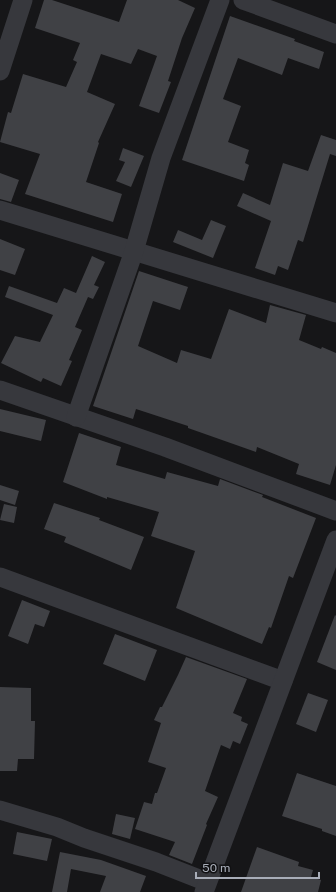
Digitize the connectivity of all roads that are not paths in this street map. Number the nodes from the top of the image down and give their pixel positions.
1 (23, 0) edge
2 (220, 0) edge
3 (243, 0) edge
4 (336, 34) edge
5 (0, 71) edge
6 (0, 210) edge
7 (134, 251) junction
8 (336, 313) edge
9 (0, 390) edge
10 (76, 417) junction
11 (336, 511) edge
12 (336, 540) edge
13 (0, 577) edge
14 (283, 681) junction
15 (0, 810) edge
16 (206, 887) edge

1 - 5 street
2 - 7 street
3 - 4 street
6 - 7 street
7 - 8 street
7 - 10 street
9 - 10 street
10 - 11 street
12 - 14 street
13 - 14 street
14 - 16 street
15 - 16 street

